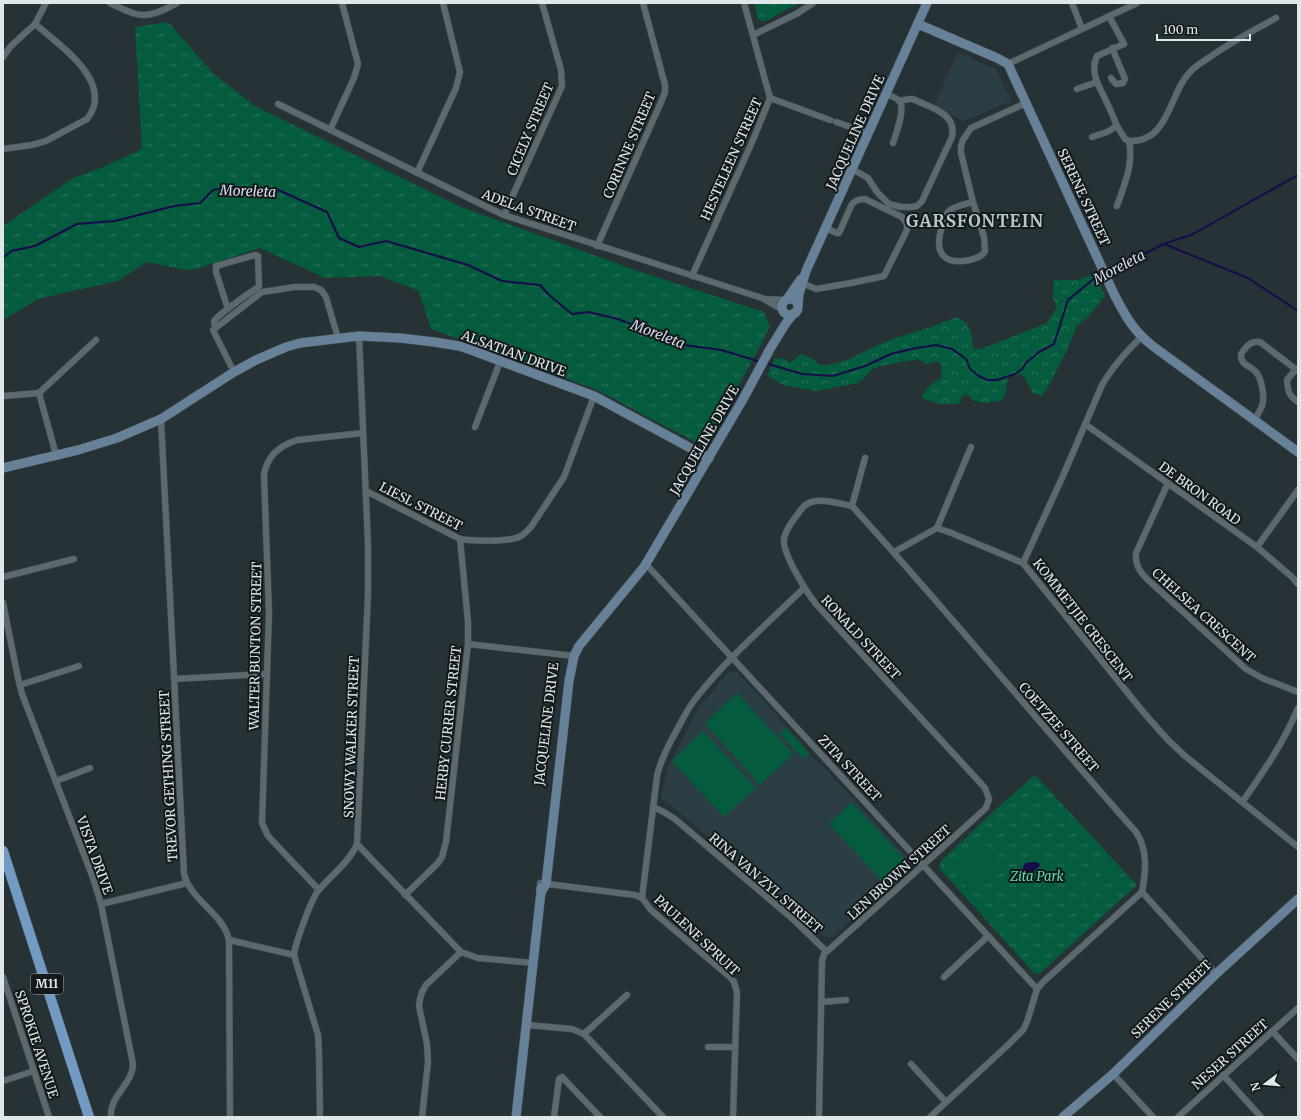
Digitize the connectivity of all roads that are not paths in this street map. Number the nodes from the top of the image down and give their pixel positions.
1 (46, 3) edge
2 (110, 3) edge
3 (177, 3) edge
4 (342, 3) edge
5 (442, 3) edge
6 (542, 3) edge
7 (643, 3) edge
8 (744, 3) edge
9 (813, 3) edge
10 (928, 3) edge
11 (1072, 3) edge
12 (1133, 4) edge
13 (1109, 16) junction
14 (1276, 18) dead end
15 (35, 24) junction
16 (918, 24) junction
17 (1082, 29) junction
18 (752, 35) junction
19 (1112, 48) junction
20 (3, 57) edge
21 (1008, 64) junction
22 (1111, 78) dead end
23 (1097, 82) junction
24 (1077, 89) dead end
25 (886, 94) junction
26 (770, 98) junction
27 (899, 100) junction
28 (1026, 103) junction
29 (278, 104) dead end
30 (1117, 126) junction
31 (330, 130) junction
32 (868, 133) junction
33 (1092, 137) dead end
34 (1129, 141) junction
35 (893, 143) dead end
36 (3, 149) edge
37 (852, 169) junction
38 (417, 173) junction
39 (973, 202) junction
40 (1117, 206) dead end
41 (504, 215) junction
42 (825, 228) junction
43 (597, 246) junction
44 (806, 271) junction
45 (692, 276) junction
46 (802, 283) junction
47 (762, 298) junction
48 (787, 300) junction
49 (228, 309) junction
50 (796, 309) junction
51 (784, 311) junction
52 (214, 329) junction
53 (359, 336) junction
54 (1141, 337) junction
55 (338, 338) junction
56 (96, 340) dead end
57 (769, 353) junction
58 (500, 362) junction
59 (1297, 370) edge
60 (234, 372) junction
61 (39, 393) junction
62 (3, 396) edge
63 (594, 396) junction
64 (1298, 402) edge
65 (161, 419) junction
66 (1255, 420) junction
67 (1085, 424) junction
68 (475, 427) dead end
69 (363, 433) junction
70 (971, 447) dead end
71 (1298, 452) edge
72 (56, 455) junction
73 (709, 458) junction
74 (865, 458) dead end
75 (33, 460) junction
76 (3, 463) edge
77 (3, 468) edge
78 (1168, 483) junction
79 (1298, 490) edge
80 (366, 491) junction
81 (852, 506) junction
82 (937, 528) junction
83 (460, 539) junction
84 (1257, 547) junction
85 (894, 552) junction
86 (74, 559) dead end
87 (645, 563) junction
88 (1024, 563) junction
89 (3, 577) edge
90 (1298, 584) edge
91 (804, 588) junction
92 (3, 603) edge
93 (468, 644) junction
94 (571, 656) junction
95 (733, 657) junction
96 (79, 666) dead end
97 (267, 674) junction
98 (174, 679) junction
99 (20, 686) junction
100 (1298, 692) edge
101 (1298, 708) edge
102 (90, 768) dead end
103 (56, 781) junction
104 (1243, 801) junction
105 (653, 807) junction
106 (986, 808) joint
107 (357, 844) junction
108 (1298, 847) edge
109 (3, 851) edge
110 (924, 864) junction
111 (187, 883) junction
112 (542, 887) junction
113 (319, 890) junction
114 (1142, 892) junction
115 (406, 895) junction
116 (642, 898) junction
117 (1298, 899) edge
118 (101, 904) junction
119 (988, 936) junction
120 (229, 940) junction
121 (826, 951) junction
122 (461, 952) junction
123 (294, 955) junction
124 (534, 963) junction
125 (1216, 974) junction
126 (3, 977) edge
127 (944, 977) dead end
128 (1037, 989) junction
129 (627, 995) dead end
130 (846, 1000) dead end
131 (821, 1002) junction
132 (1298, 1008) edge
133 (526, 1025) junction
134 (1272, 1031) junction
135 (584, 1034) junction
136 (735, 1046) junction
137 (708, 1047) dead end
138 (1298, 1058) edge
139 (911, 1064) dead end
140 (34, 1071) junction
141 (1113, 1074) junction
142 (1223, 1075) junction
143 (3, 1082) edge
144 (946, 1102) junction
145 (49, 1117) edge
146 (89, 1117) edge
147 (110, 1117) edge
148 (230, 1117) edge
149 (320, 1117) edge
150 (422, 1117) edge
151 (516, 1117) edge
152 (554, 1117) edge
153 (600, 1117) edge
154 (663, 1117) edge
155 (733, 1117) edge
156 (819, 1117) edge
157 (930, 1117) edge
158 (1063, 1117) edge
159 (1153, 1117) edge
160 (1178, 1117) edge
161 (1261, 1117) edge

1 - 15 street
2 - 3 street
4 - 31 street
5 - 38 street
6 - 41 street, CICELY STREET
7 - 43 street, CORINNE STREET
8 - 18 street, HESTELEEN STREET
9 - 18 street
10 - 16 street, JACQUELINE DRIVE
11 - 17 street
12 - 13 street
13 - 17 street
13 - 19 street
14 - 34 street
15 - 20 street
15 - 36 street
16 - 21 street
16 - 25 street, JACQUELINE DRIVE
17 - 21 street
18 - 26 street, HESTELEEN STREET
19 - 22 street
19 - 23 street
21 - 28 street, SERENE STREET
23 - 24 street
23 - 30 street
25 - 27 street
25 - 32 street, JACQUELINE DRIVE
26 - 32 street
26 - 45 street, HESTELEEN STREET
27 - 35 street
27 - 37 street
28 - 39 street
28 - 54 street, SERENE STREET
29 - 31 street, ADELA STREET
30 - 33 street
30 - 34 street
31 - 38 street, ADELA STREET
32 - 37 street, JACQUELINE DRIVE
34 - 40 street
37 - 42 street, JACQUELINE DRIVE
38 - 41 street, ADELA STREET
39 - 39 street
41 - 43 street, ADELA STREET
42 - 44 street, JACQUELINE DRIVE
42 - 46 street
43 - 45 street, ADELA STREET
44 - 46 street, JACQUELINE DRIVE
44 - 48 street, JACQUELINE DRIVE
45 - 47 street, ADELA STREET
46 - 50 street, JACQUELINE DRIVE
47 - 48 street, ADELA STREET
47 - 51 street, ADELA STREET
48 - 50 street
48 - 51 street
49 - 49 street
49 - 52 street
50 - 51 street
50 - 57 street, JACQUELINE DRIVE
51 - 57 street, JACQUELINE DRIVE
52 - 55 street
52 - 60 street
53 - 55 street, ALSATIAN DRIVE
53 - 58 street, ALSATIAN DRIVE
53 - 69 street, SNOWY WALKER STREET
54 - 66 street, SERENE STREET
54 - 67 street, KOMMETJIE CRESCENT
55 - 60 street, ALSATIAN DRIVE
56 - 61 street
57 - 73 street, JACQUELINE DRIVE
58 - 63 street, ALSATIAN DRIVE
58 - 68 street
59 - 64 street
59 - 66 street
60 - 65 street, ALSATIAN DRIVE
61 - 62 street
61 - 72 street
63 - 73 street, ALSATIAN DRIVE
63 - 83 street, LIESL STREET
65 - 72 street, ALSATIAN DRIVE
65 - 98 street, TREVOR GETHING STREET
66 - 71 street, SERENE STREET
67 - 78 street, DE BRON ROAD
67 - 88 street, KOMMETJIE CRESCENT
69 - 80 street, SNOWY WALKER STREET
69 - 97 street, WALTER BUNTON STREET
70 - 82 street
72 - 75 street, ALSATIAN DRIVE
73 - 87 street, JACQUELINE DRIVE
74 - 81 street
75 - 76 street, ALSATIAN DRIVE
75 - 77 street, ALSATIAN DRIVE
78 - 84 street, DE BRON ROAD
78 - 100 street, CHELSEA CRESCENT
79 - 84 street
80 - 83 street, LIESL STREET
80 - 107 street, SNOWY WALKER STREET
81 - 85 street, COETZEE STREET
81 - 91 street, RONALD STREET
82 - 85 street
82 - 88 street
83 - 93 street, HERBY CURRER STREET
84 - 90 street, DE BRON ROAD
85 - 114 street, COETZEE STREET
86 - 89 street
87 - 94 street, JACQUELINE DRIVE
87 - 95 street, ZITA STREET
88 - 104 street, KOMMETJIE CRESCENT
91 - 95 street
91 - 106 street, RONALD STREET
92 - 99 street, VISTA DRIVE
93 - 94 street
93 - 115 street, HERBY CURRER STREET
94 - 112 street, JACQUELINE DRIVE
95 - 105 street
95 - 110 street, ZITA STREET
96 - 99 street
97 - 98 street
97 - 113 street, WALTER BUNTON STREET
98 - 111 street, TREVOR GETHING STREET
99 - 103 street, VISTA DRIVE
101 - 104 street
102 - 103 street
103 - 118 street, VISTA DRIVE
104 - 108 street, KOMMETJIE CRESCENT
105 - 116 street
105 - 121 street, RINA VAN ZYL STREET
106 - 110 street, LEN BROWN STREET
107 - 113 street
107 - 115 street
109 - 146 main road, M11
110 - 119 street, ZITA STREET
110 - 121 street, LEN BROWN STREET
111 - 118 street
111 - 120 street, TREVOR GETHING STREET
112 - 116 street, PAULENE SPRUIT
112 - 124 street, JACQUELINE DRIVE
113 - 123 street
114 - 125 street
114 - 128 street
115 - 122 street
116 - 136 street, PAULENE SPRUIT
117 - 125 street, SERENE STREET
118 - 147 street, VISTA DRIVE
119 - 127 street
119 - 128 street, ZITA STREET
120 - 123 street
120 - 148 street, TREVOR GETHING STREET
121 - 131 street, RINA VAN ZYL STREET
122 - 124 street
122 - 150 street
123 - 149 street
124 - 133 street, JACQUELINE DRIVE
125 - 141 street, SERENE STREET
126 - 140 street, SPROKIE AVENUE
128 - 144 street
129 - 135 street
130 - 131 street
131 - 156 street, RINA VAN ZYL STREET
132 - 134 street, NESER STREET
133 - 135 street
133 - 151 street, JACQUELINE DRIVE
134 - 138 street
134 - 142 street, NESER STREET
135 - 154 street
136 - 137 street
136 - 155 street, PAULENE SPRUIT
139 - 144 street
140 - 143 street
140 - 145 street, SPROKIE AVENUE
141 - 158 street, SERENE STREET
141 - 159 street
142 - 160 street, NESER STREET
142 - 161 street
144 - 157 street
152 - 153 street

